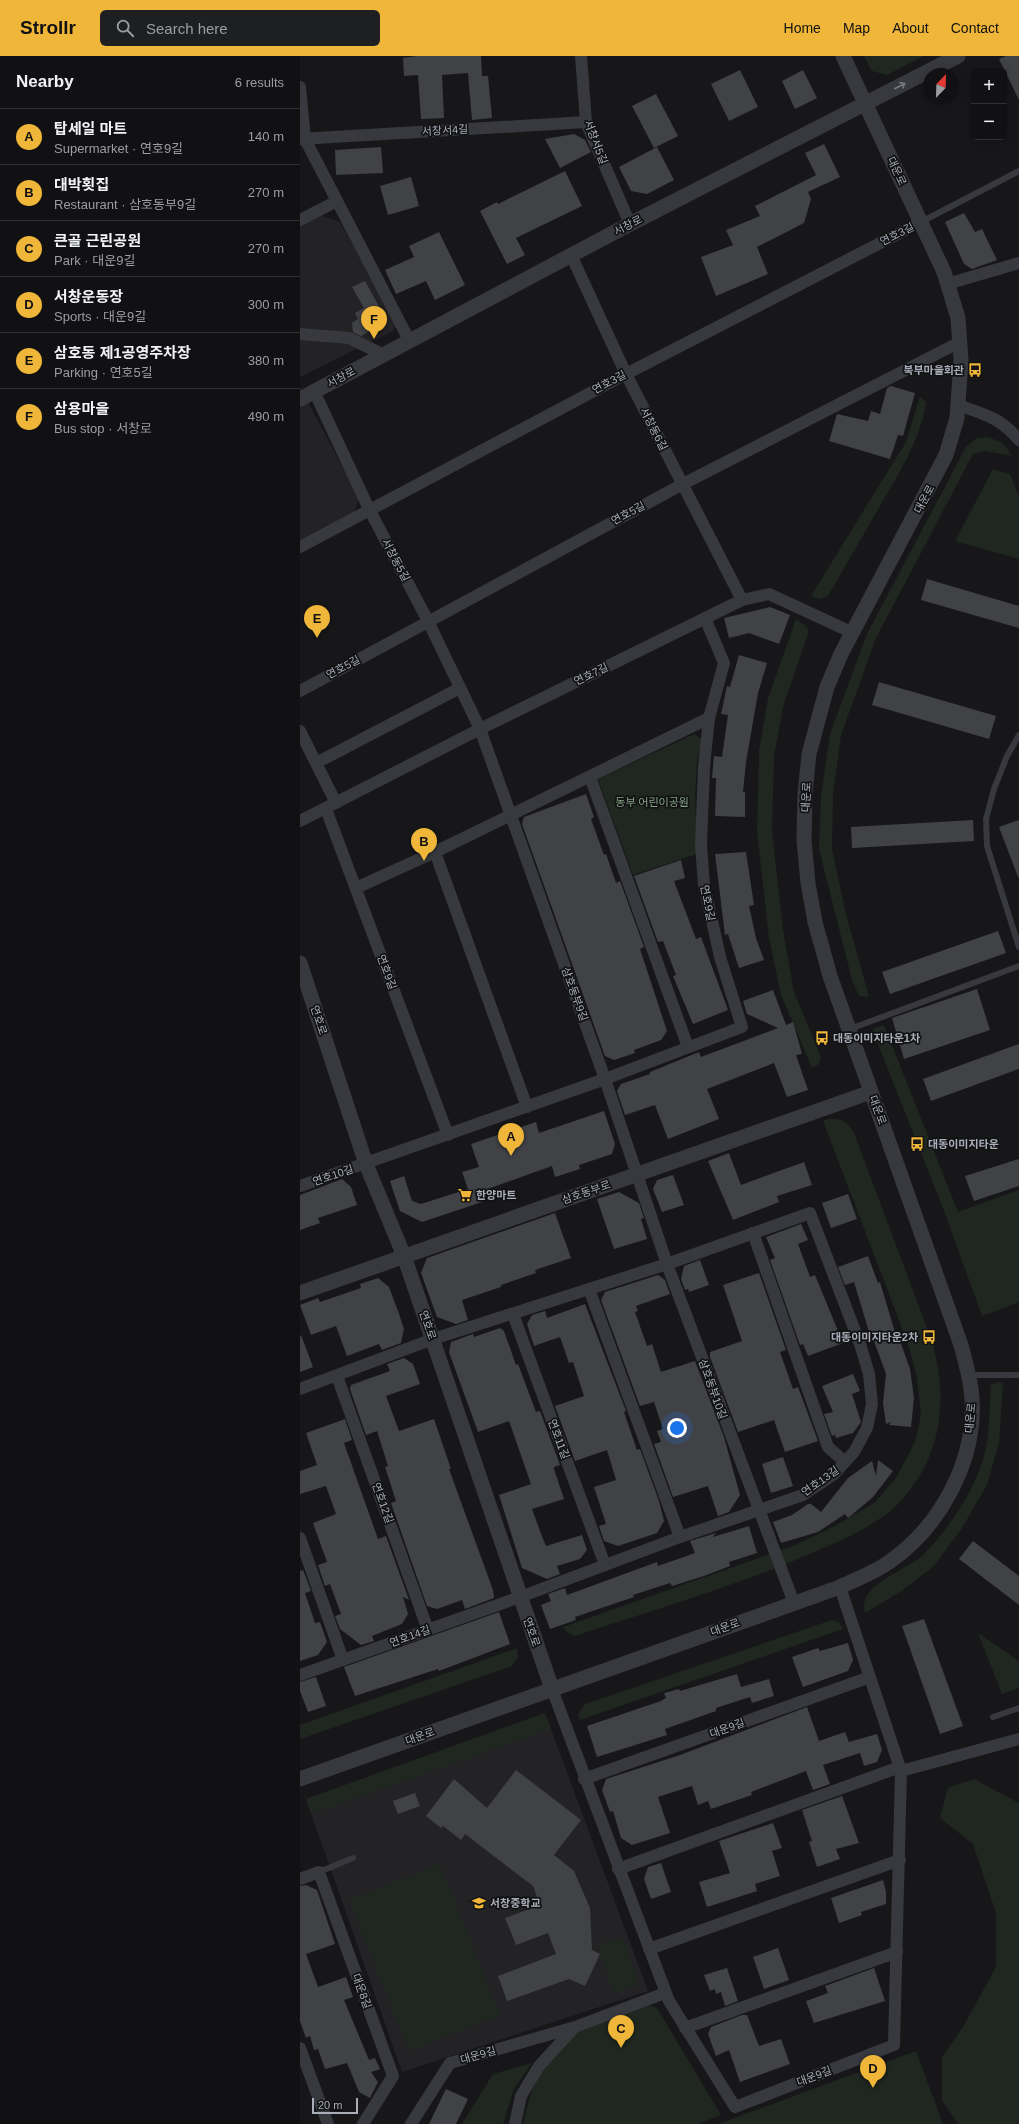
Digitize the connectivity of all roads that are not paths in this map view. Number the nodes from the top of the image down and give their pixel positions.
1 (582, 56) edge
2 (843, 56) edge
3 (958, 56) edge
4 (300, 87) edge
5 (865, 104) junction
6 (586, 122) junction
7 (302, 139) edge
8 (1019, 171) edge
9 (337, 201) junction
10 (300, 220) edge
11 (921, 222) junction
12 (630, 224) junction
13 (570, 255) junction
14 (1019, 263) edge
15 (947, 284) junction
16 (300, 334) edge
17 (409, 340) junction
18 (960, 342) junction
19 (382, 354) junction
20 (626, 374) junction
21 (314, 391) junction
22 (300, 399) edge
23 (958, 405) junction
24 (1019, 440) edge
25 (683, 484) junction
26 (369, 509) junction
27 (300, 547) edge
28 (742, 600) junction
29 (706, 618) junction
30 (428, 621) junction
31 (852, 632) junction
32 (460, 688) junction
33 (300, 691) edge
34 (709, 718) junction
35 (480, 729) junction
36 (300, 731) edge
37 (1019, 736) edge
38 (316, 763) junction
39 (590, 777) junction
40 (331, 806) junction
41 (510, 814) junction
42 (300, 821) edge
43 (435, 852) junction
44 (356, 888) junction
45 (1019, 947) edge
46 (300, 963) edge
47 (1019, 966) edge
48 (303, 979) edge
49 (849, 1030) junction
50 (688, 1047) junction
51 (605, 1080) junction
52 (871, 1092) junction
53 (527, 1107) junction
54 (448, 1135) junction
55 (366, 1164) junction
56 (637, 1174) junction
57 (300, 1186) edge
58 (753, 1233) junction
59 (404, 1256) junction
60 (667, 1264) junction
61 (589, 1289) junction
62 (300, 1293) edge
63 (513, 1314) junction
64 (433, 1339) junction
65 (968, 1375) junction
66 (1019, 1375) edge
67 (337, 1376) junction
68 (300, 1389) edge
69 (845, 1462) junction
70 (759, 1511) junction
71 (680, 1536) junction
72 (300, 1538) edge
73 (605, 1565) junction
74 (840, 1587) junction
75 (520, 1597) junction
76 (794, 1603) junction
77 (428, 1630) junction
78 (343, 1660) junction
79 (300, 1675) edge
80 (870, 1677) junction
81 (552, 1689) junction
82 (1019, 1708) edge
83 (993, 1717) dead end
84 (1019, 1738) edge
85 (901, 1769) junction
86 (300, 1779) edge
87 (584, 1779) junction
88 (353, 1858) dead end
89 (900, 1860) junction
90 (618, 1869) junction
91 (319, 1872) junction
92 (300, 1879) edge
93 (648, 1949) junction
94 (897, 1952) junction
95 (665, 1993) junction
96 (575, 2027) junction
97 (685, 2028) junction
98 (300, 2048) edge
99 (328, 2124) edge
100 (364, 2124) edge
101 (411, 2124) edge
102 (515, 2124) edge

1 - 6 street, 서창서5길
2 - 5 street, 대운로
5 -> 3 street, 서창로
4 - 7 street
5 - 11 street, 대운로
5 - 12 street, 서창로
6 - 7 street, 서창서4길
6 - 12 street, 서창서5길
7 - 9 street
8 - 11 lane
9 - 10 street
9 - 17 street
11 - 15 street, 대운로
11 - 20 street, 연호3길
12 - 13 street, 서창로
13 - 17 street, 서창로
13 - 20 street, 서창동6길
14 - 15 street
15 - 18 street, 대운로
16 - 19 street
17 - 19 street, 서창로
18 - 23 street, 대운로
18 - 25 street, 연호5길
19 - 21 street, 서창로
20 - 25 street, 서창동6길
20 - 26 street, 연호3길
21 - 22 street, 서창로
21 - 26 street, 서창동5길
23 - 24 street
23 - 31 street, 대운로
25 - 28 street, 서창동6길
25 - 30 street, 연호5길
26 - 27 street, 연호3길
26 - 30 street, 서창동5길
28 - 29 street, 연호7길
28 - 31 street, 연호7길
29 - 34 street, 연호9길
29 - 35 street, 연호7길
30 - 32 street, 서창동5길
30 - 33 street, 연호5길
31 - 49 street, 대운로
32 - 35 street, 서창동5길
32 - 38 street
34 - 39 street
34 - 50 street, 연호9길
35 - 40 street, 연호7길
35 - 41 street, 삼호동부9길
36 - 38 street
37 - 45 lane
38 - 40 street
39 - 41 street
39 - 50 street
40 - 42 street, 연호7길
40 - 44 street, 연호9길
41 - 43 street
41 - 51 street, 삼호동부9길
43 - 44 street
43 - 53 street
44 - 54 street, 연호9길
46 - 48 street, 연호로
47 - 49 lane
48 - 55 street, 연호로
49 - 52 street, 대운로
50 - 51 street, 연호9길
51 - 53 street, 연호9길
51 - 56 street, 삼호동부9길
52 - 56 street, 삼호동부로
52 - 65 street, 대운로
53 - 54 street, 연호9길
54 - 55 street, 연호9길
55 - 57 street, 연호10길
55 - 59 street, 연호로
56 - 59 street, 삼호동부로
56 - 60 street, 삼호동부10길
58 - 60 street
58 - 69 street
58 - 69 street, 연호13길
59 - 62 street, 삼호동부로
59 - 64 street, 연호로
60 - 61 street
60 - 70 street, 삼호동부10길
61 - 63 street
61 - 71 street
63 - 64 street
63 - 73 street, 연호11길
64 - 67 street
64 - 75 street, 연호로
65 - 66 lane
65 - 74 street, 대운로
67 - 68 street
67 - 77 street, 연호12길
69 - 70 street, 연호13길
70 - 71 street, 연호13길
70 - 76 street, 삼호동부10길
71 - 73 street, 연호13길
72 - 78 street
73 - 75 street, 연호13길
74 - 76 street, 대운로
74 - 80 street, 대운9길
75 - 77 street, 연호14길
75 - 81 street, 연호로
76 - 81 street, 대운로
77 - 78 street, 연호14길
78 - 79 street, 연호14길
80 - 85 street, 대운9길
80 - 87 street, 대운9길
81 - 86 street, 대운로
81 - 87 street, 대운9길
82 - 83 lane
84 - 85 street
85 - 89 street, 대운9길
85 - 90 street
87 - 90 street, 대운9길
88 - 91 lane
89 - 93 street
89 - 94 street, 대운9길
90 - 93 street, 대운9길
91 - 92 street
91 - 100 street, 대운8길
93 - 95 street, 대운9길
94 - 97 street
94 - 97 street, 대운9길
95 - 96 street, 대운9길
95 - 97 street, 대운9길
96 - 101 street, 대운9길
96 - 102 street, 대운9길
98 - 99 street

